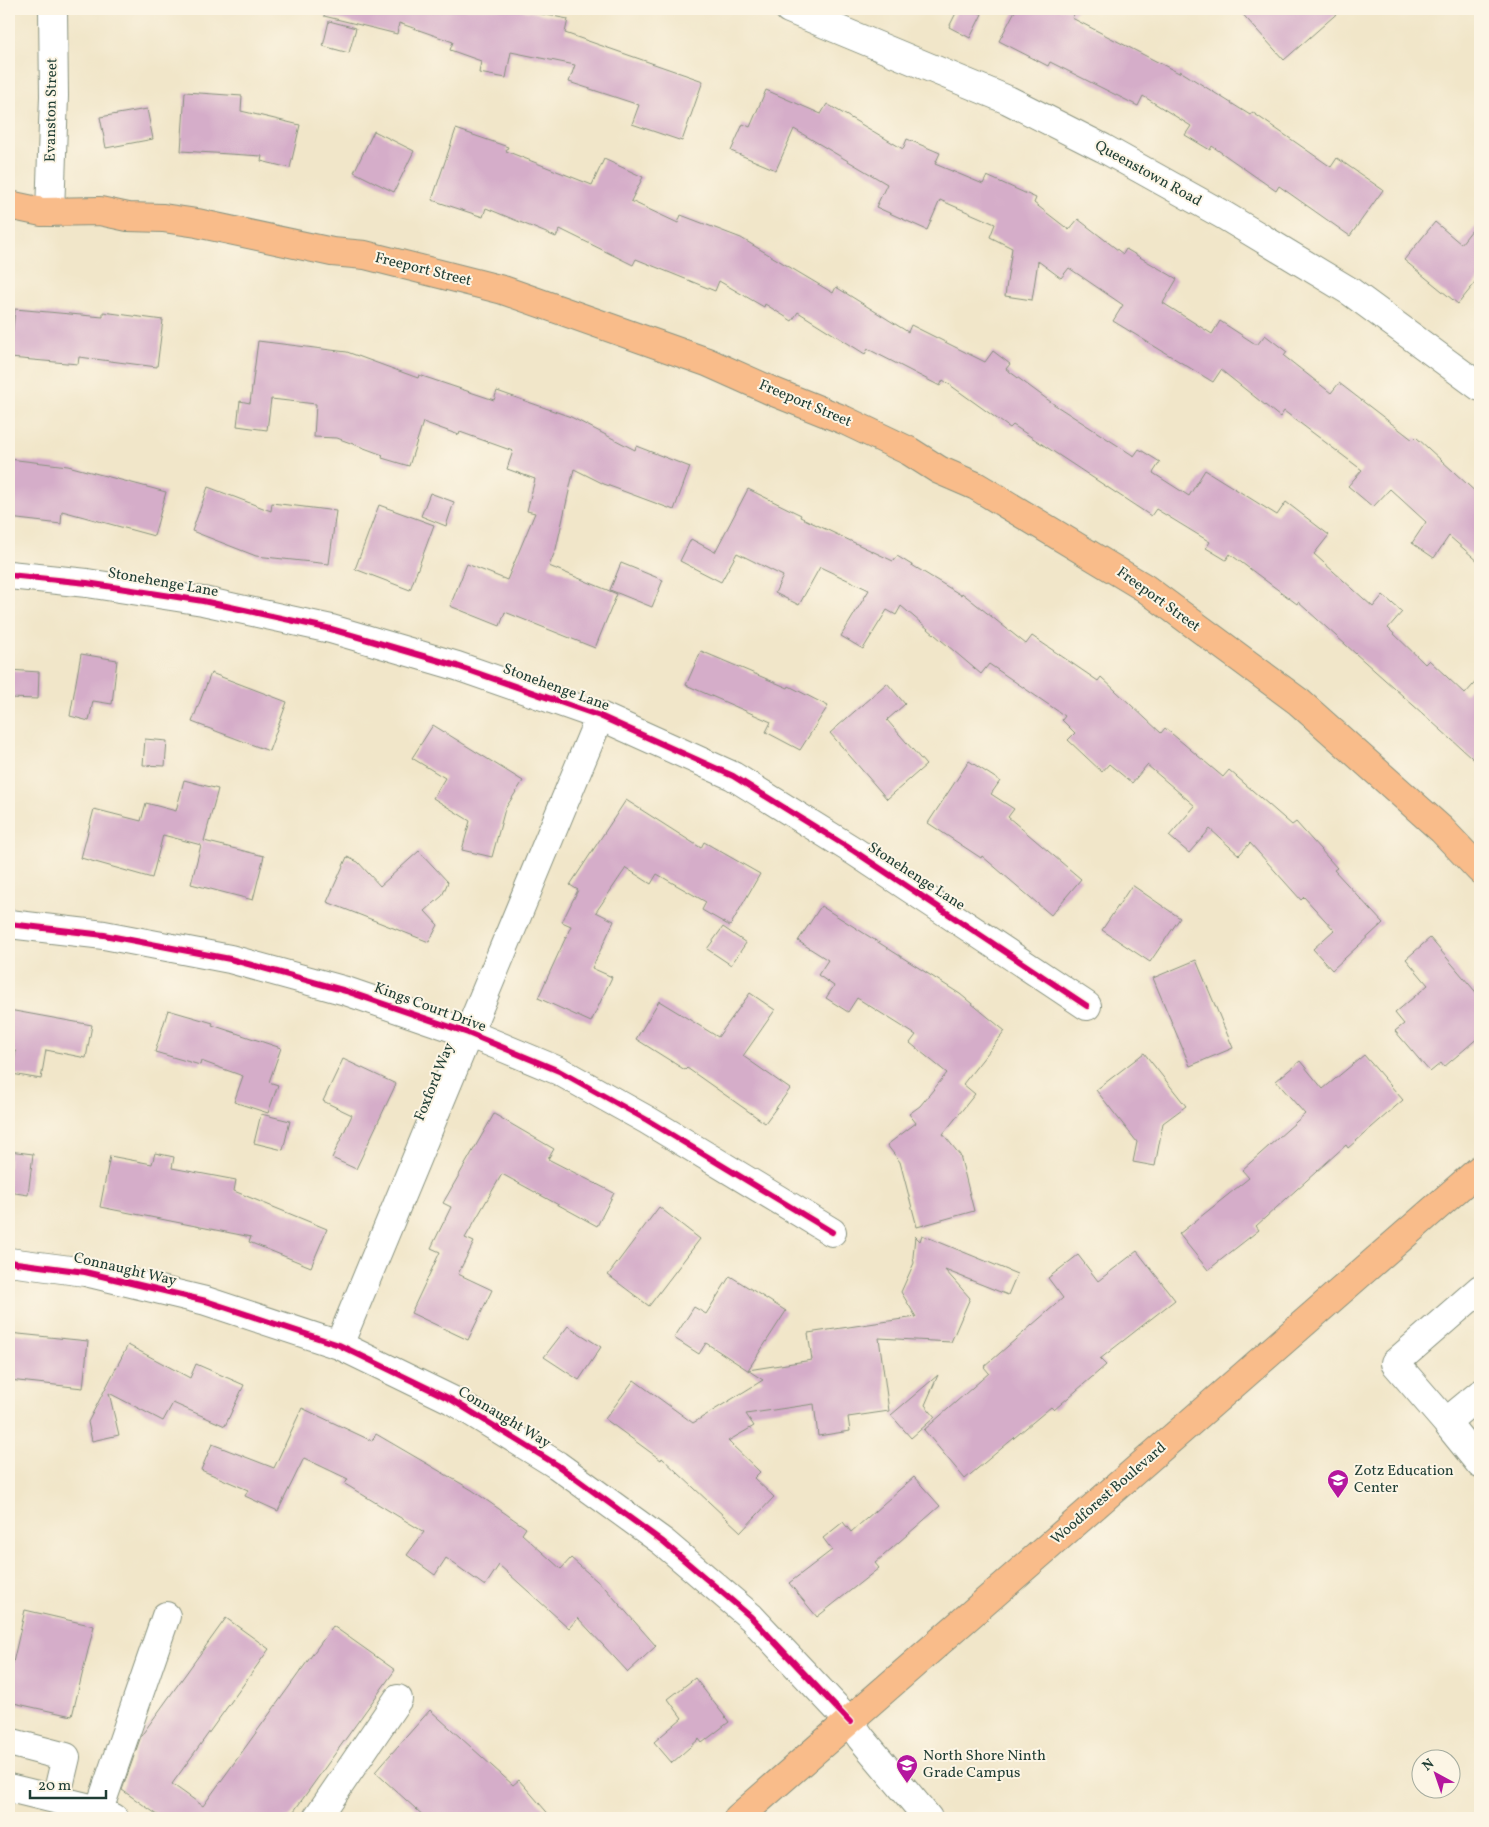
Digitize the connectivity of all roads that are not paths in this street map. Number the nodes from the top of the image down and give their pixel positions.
1 (53, 9) edge
2 (789, 9) edge
3 (823, 16) edge
4 (9, 205) edge
5 (50, 212) junction
6 (1480, 387) edge
7 (9, 575) edge
8 (600, 716) junction
9 (1480, 870) edge
10 (9, 924) edge
11 (1087, 1006) dead end
12 (468, 1034) junction
13 (1480, 1169) edge
14 (832, 1232) dead end
15 (9, 1262) edge
16 (1480, 1289) edge
17 (339, 1345) junction
18 (1480, 1394) edge
19 (1446, 1422) junction
20 (1480, 1464) edge
21 (166, 1616) dead end
22 (398, 1699) dead end
23 (850, 1722) junction
24 (9, 1742) edge
25 (9, 1788) edge
26 (56, 1799) junction
27 (106, 1814) edge
28 (317, 1818) edge
29 (738, 1818) edge
30 (928, 1818) edge

1 - 5 street, Evanston Street
2 - 3 street, Queenstown Road
3 - 6 street, Queenstown Road
4 - 5 main road, Freeport Street
5 - 9 main road, Freeport Street
7 - 8 street, Stonehenge Lane
8 - 11 street, Stonehenge Lane
8 - 12 street, Foxford Way
10 - 12 street, Kings Court Drive
12 - 14 street, Kings Court Drive
12 - 17 street, Foxford Way
13 - 23 main road, Woodforest Boulevard
15 - 17 street, Connaught Way
16 - 19 street
17 - 23 street, Connaught Way
18 - 19 street
19 - 20 street
21 - 27 street
22 - 28 street
23 - 29 main road, Woodforest Boulevard
23 - 30 street, Connaught Way
24 - 26 street
25 - 26 street
26 - 27 street

